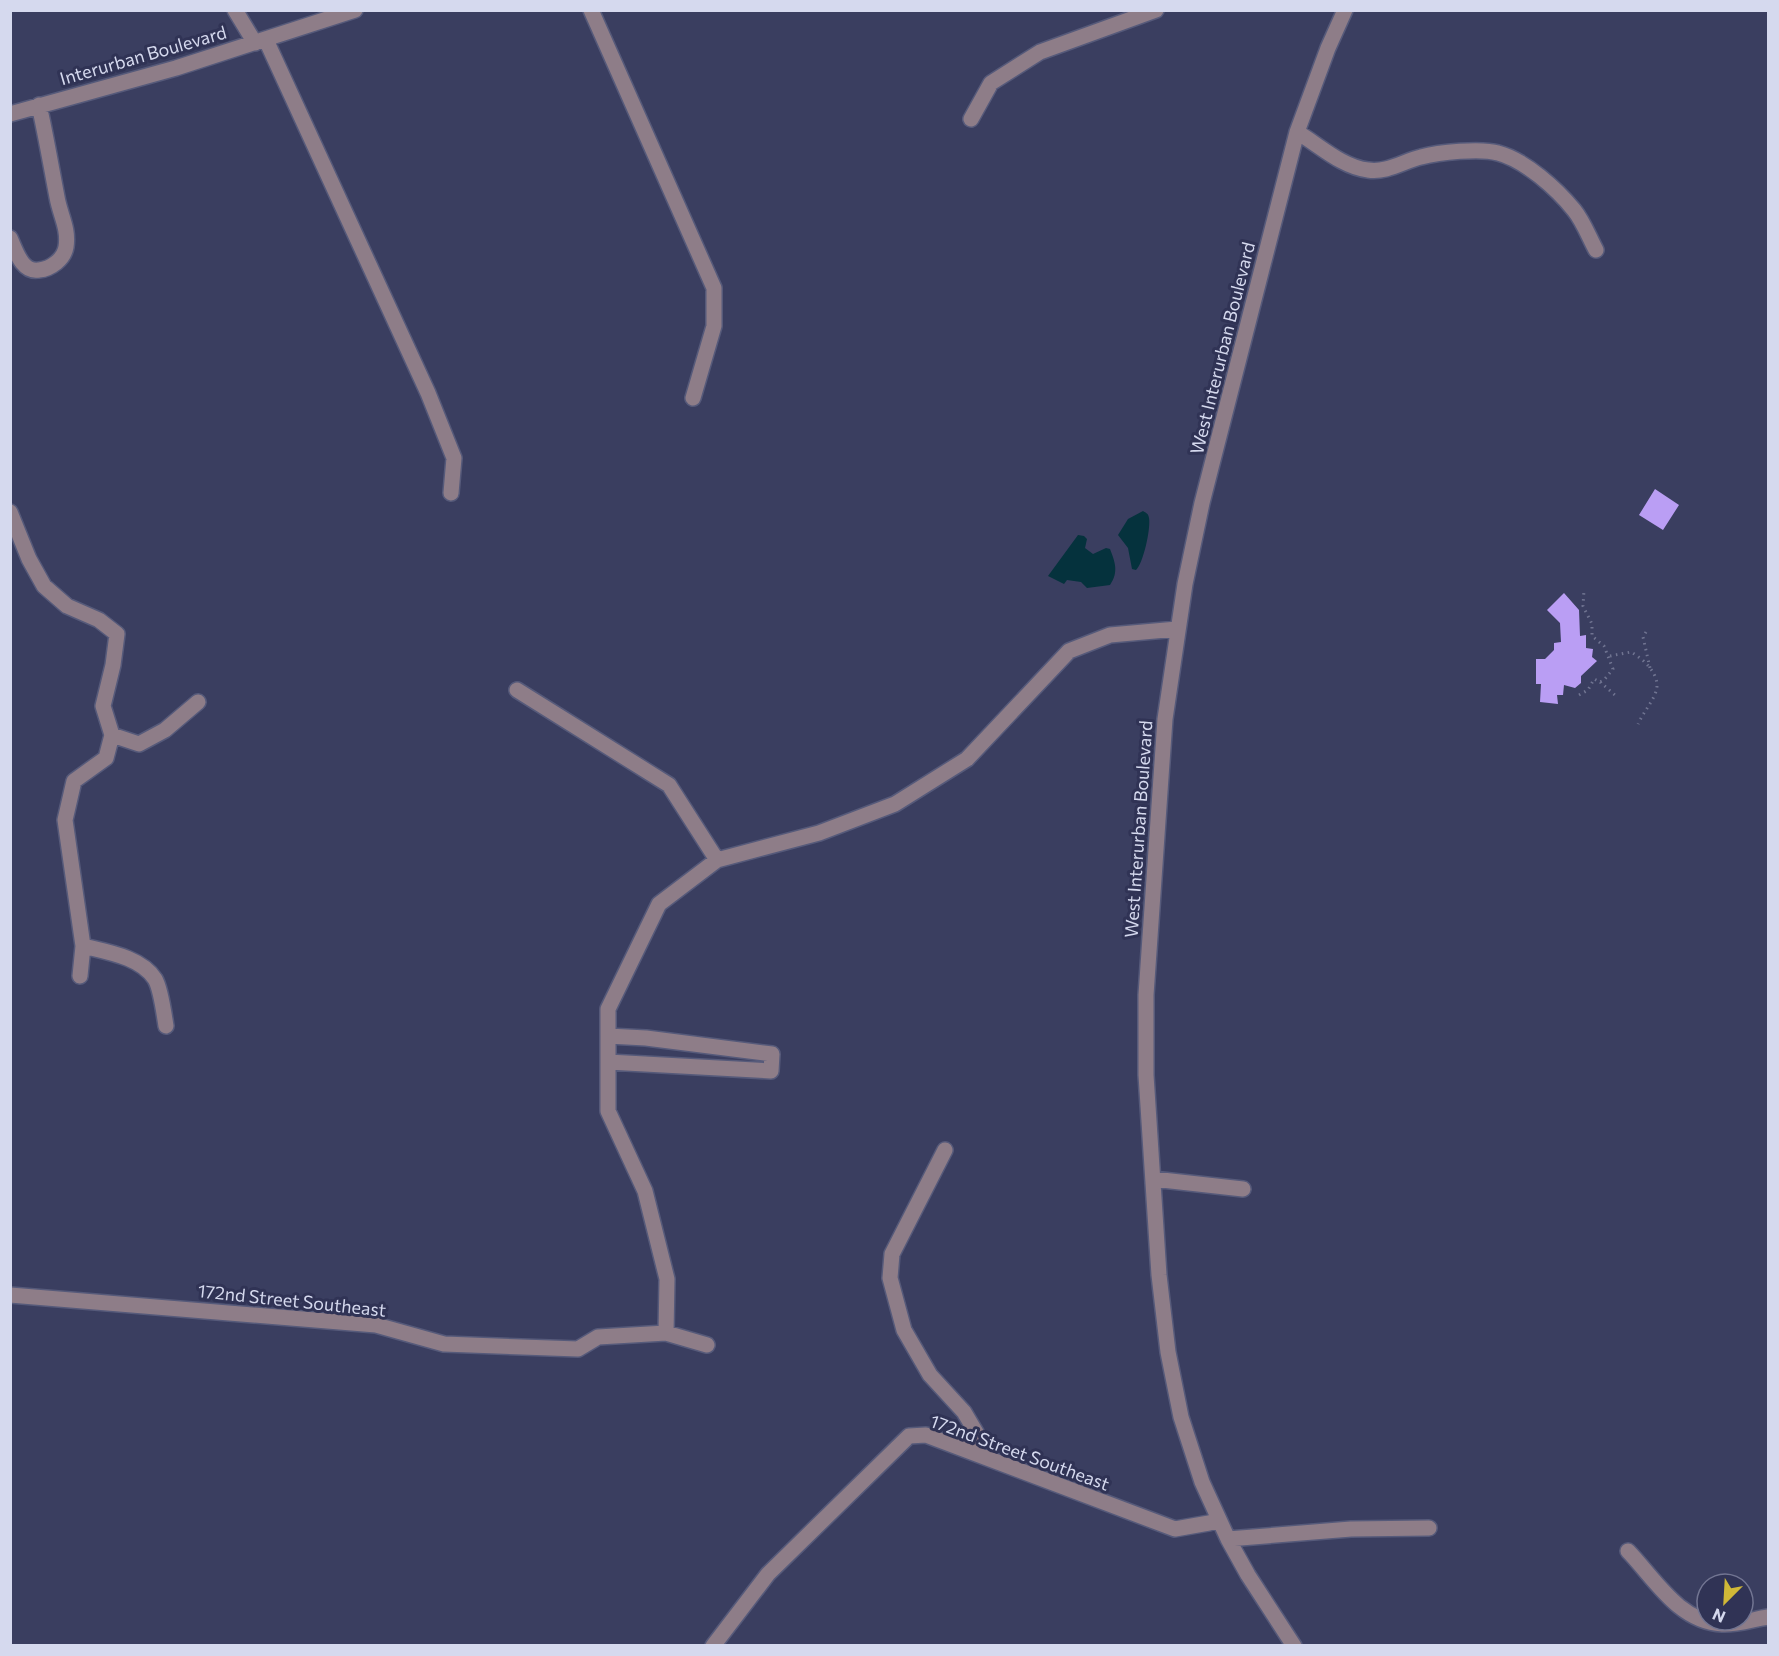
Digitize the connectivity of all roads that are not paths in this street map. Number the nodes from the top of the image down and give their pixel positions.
1 (235, 10) edge
2 (356, 10) edge
3 (591, 10) edge
4 (1156, 10) edge
5 (1345, 10) edge
6 (260, 41) junction
7 (39, 105) junction
8 (10, 114) edge
9 (971, 119) dead end
10 (1296, 132) junction
11 (10, 238) edge
12 (1596, 250) dead end
13 (693, 398) dead end
14 (451, 493) dead end
15 (10, 512) edge
16 (1177, 630) junction
17 (517, 690) dead end
18 (198, 702) dead end
19 (112, 735) junction
20 (717, 860) junction
21 (83, 946) junction
22 (80, 976) dead end
23 (166, 1026) dead end
24 (608, 1036) junction
25 (608, 1062) junction
26 (945, 1150) dead end
27 (1153, 1179) junction
28 (1243, 1189) dead end
29 (10, 1296) edge
30 (666, 1333) junction
31 (707, 1345) dead end
32 (977, 1454) junction
33 (1219, 1520) junction
34 (1429, 1528) dead end
35 (1228, 1539) junction
36 (1628, 1551) dead end
37 (1768, 1617) edge
38 (713, 1646) edge
39 (1294, 1646) edge

1 - 6 street
2 - 6 street, Interurban Boulevard
3 - 13 street
4 - 9 street
5 - 10 street, West Interurban Boulevard
6 - 7 street, Interurban Boulevard
6 - 14 street
7 - 8 street, Interurban Boulevard
7 - 11 street
10 - 12 street
10 - 16 street, West Interurban Boulevard
15 - 19 street
16 - 20 street
16 - 27 street, West Interurban Boulevard
17 - 20 street
18 - 19 street
19 - 21 street
20 - 24 street
21 - 22 street
21 - 23 street
24 - 25 street
24 - 25 street
25 - 30 street
26 - 32 street
27 - 28 street
27 - 33 street, West Interurban Boulevard
29 - 30 street, 172nd Street Southeast
30 - 31 street, 172nd Street Southeast
32 - 33 street, 172nd Street Southeast
32 - 38 street, 172nd Street Southeast
33 - 35 street, West Interurban Boulevard
34 - 35 street
35 - 39 street, West Interurban Boulevard
36 - 37 street

